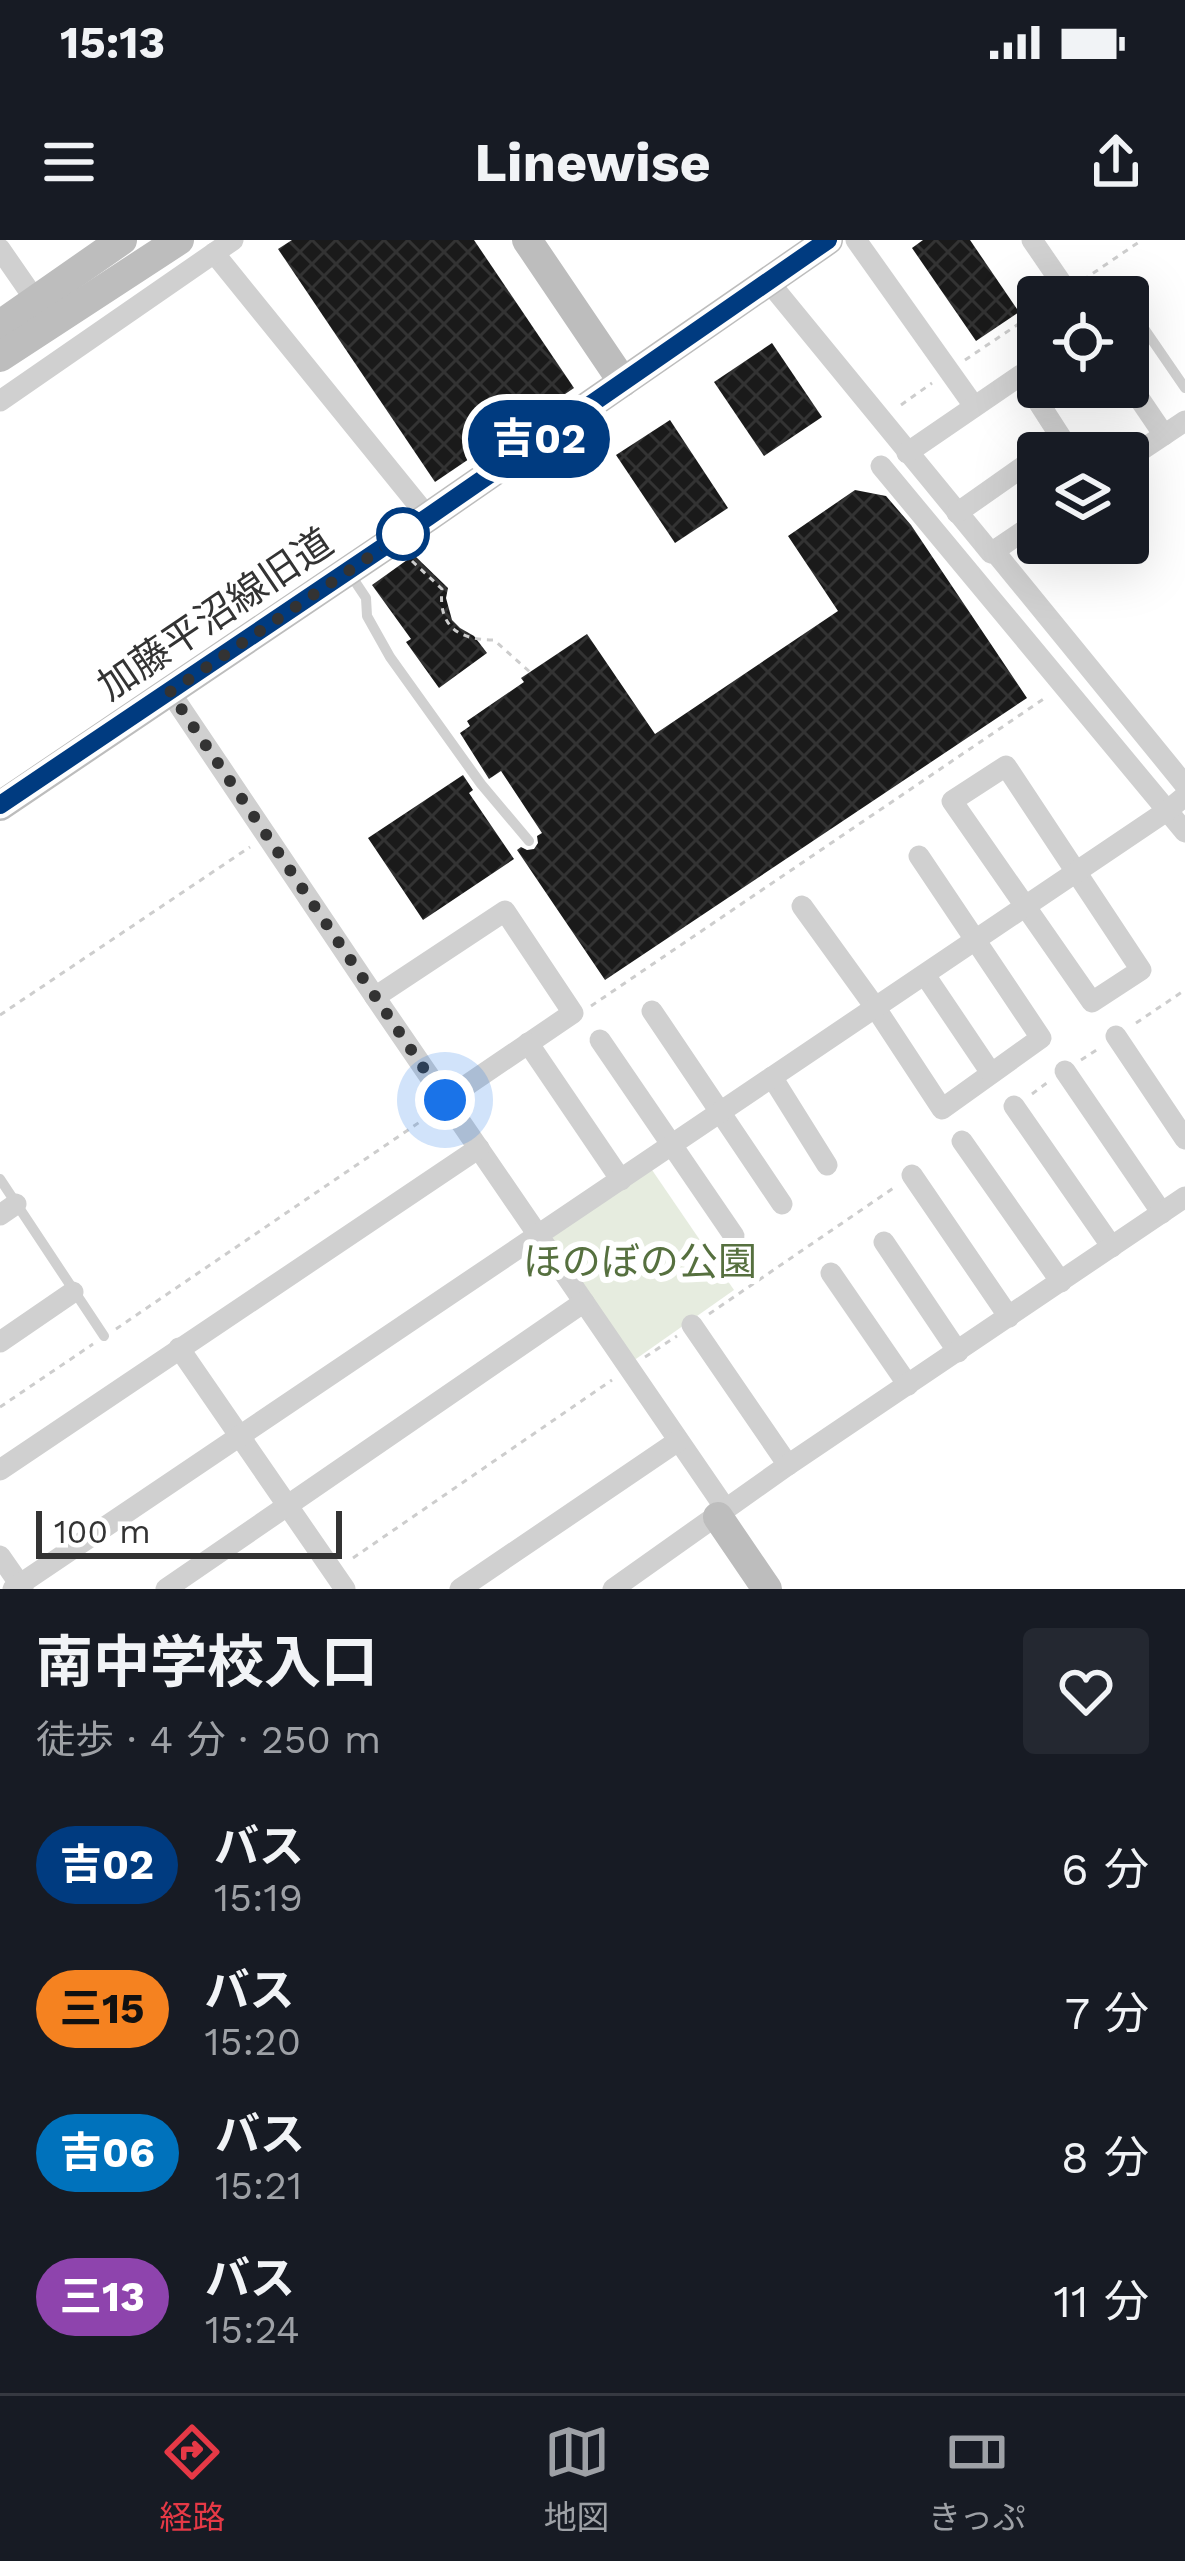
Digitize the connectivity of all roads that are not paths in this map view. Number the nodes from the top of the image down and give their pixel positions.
1 (122, 240) edge
2 (179, 240) edge
3 (527, 240) edge
4 (828, 240) edge
5 (856, 240) edge
6 (1032, 240) edge
7 (224, 246) edge
8 (0, 249) edge
9 (1057, 276) edge
10 (768, 281) junction
11 (44, 312) junction
12 (0, 326) edge
13 (1149, 336) edge
14 (71, 352) junction
15 (0, 357) edge
16 (622, 382) junction
17 (1185, 388) edge
18 (0, 401) edge
19 (974, 406) junction
20 (1146, 408) edge
21 (1185, 421) edge
22 (1058, 432) edge
23 (1164, 435) junction
24 (1149, 445) edge
25 (907, 453) junction
26 (880, 466) dead end
27 (1017, 471) edge
28 (957, 513) junction
29 (428, 517) junction
30 (1017, 535) edge
31 (994, 551) junction
32 (348, 572) junction
33 (170, 692) junction
34 (1179, 799) edge
35 (0, 806) edge
36 (1185, 832) edge
37 (530, 841) dead end
38 (919, 856) dead end
39 (1076, 871) junction
40 (802, 906) dead end
41 (1024, 906) junction
42 (975, 940) junction
43 (925, 975) junction
44 (375, 997) junction
45 (875, 1007) junction
46 (652, 1011) dead end
47 (1116, 1036) road end
48 (600, 1040) dead end
49 (528, 1043) junction
50 (1065, 1071) road end
51 (991, 1073) junction
52 (772, 1077) junction
53 (445, 1100) junction
54 (1014, 1106) road end
55 (721, 1112) junction
56 (1185, 1139) edge
57 (962, 1141) dead end
58 (672, 1145) junction
59 (479, 1148) junction
60 (827, 1165) dead end
61 (912, 1175) road end
62 (0, 1180) edge
63 (621, 1180) junction
64 (1185, 1198) edge
65 (782, 1204) dead end
66 (8, 1210) edge
67 (1162, 1213) junction
68 (539, 1235) junction
69 (734, 1236) dead end
70 (884, 1242) dead end
71 (1112, 1246) junction
72 (831, 1273) dead end
73 (1061, 1282) junction
74 (74, 1292) junction
75 (584, 1302) junction
76 (1009, 1317) junction
77 (692, 1325) road end
78 (104, 1336) road end
79 (0, 1342) edge
80 (179, 1348) junction
81 (958, 1352) junction
82 (908, 1385) junction
83 (238, 1437) junction
84 (678, 1441) junction
85 (788, 1465) junction
86 (0, 1470) edge
87 (287, 1505) junction
88 (722, 1513) junction
89 (0, 1556) edge
90 (339, 1580) edge
91 (18, 1588) edge
92 (166, 1589) edge
93 (460, 1589) edge
94 (614, 1589) edge
95 (767, 1589) edge

1 - 11 street
2 - 11 street
3 - 16 street
4 - 10 street, 加藤平沼線旧道
5 - 19 street
6 - 9 street
7 - 14 street
7 - 29 street
8 - 11 street
10 - 16 street, 加藤平沼線旧道
10 - 25 street
11 - 12 street
11 - 14 street
11 - 15 street
13 - 17 lane
14 - 18 street
16 - 29 street, 加藤平沼線旧道
19 - 22 street
19 - 25 street
20 - 23 street
21 - 23 street
23 - 24 street
25 - 28 street
26 - 34 street
27 - 28 street
28 - 31 street
29 - 32 street, 加藤平沼線旧道
30 - 31 street
31 - 34 street
32 - 33 street, 加藤平沼線旧道
32 - 37 lane
33 - 35 street, 加藤平沼線旧道
33 - 44 street
34 - 36 street
34 - 39 street
38 - 42 street
39 - 41 street
39 - 41 street
39 - 41 street
40 - 45 street
41 - 42 street
42 - 43 street
42 - 51 street
43 - 45 street
43 - 51 street
44 - 49 street
44 - 53 street
45 - 51 street
45 - 52 street
46 - 55 street
47 - 56 street
48 - 58 street
49 - 53 street
49 - 63 street
50 - 67 street
52 - 55 street
52 - 60 street
53 - 59 street
54 - 71 street
55 - 58 street
55 - 65 street
57 - 73 street
58 - 63 street
58 - 69 street
59 - 68 street
59 - 80 street
61 - 76 street
62 - 66 lane
63 - 68 street
64 - 67 street
66 - 74 lane
67 - 71 street
68 - 75 street
68 - 83 street
70 - 81 street
71 - 73 street
72 - 82 street
73 - 76 street
74 - 78 lane
74 - 79 street
75 - 84 street
75 - 87 street
76 - 81 street
77 - 85 street
80 - 83 street
80 - 86 street
81 - 82 street
82 - 85 street
83 - 87 street
83 - 91 street
84 - 88 street
84 - 93 street
85 - 88 street
87 - 90 street
87 - 92 street
88 - 94 street
88 - 95 street
89 - 91 street

